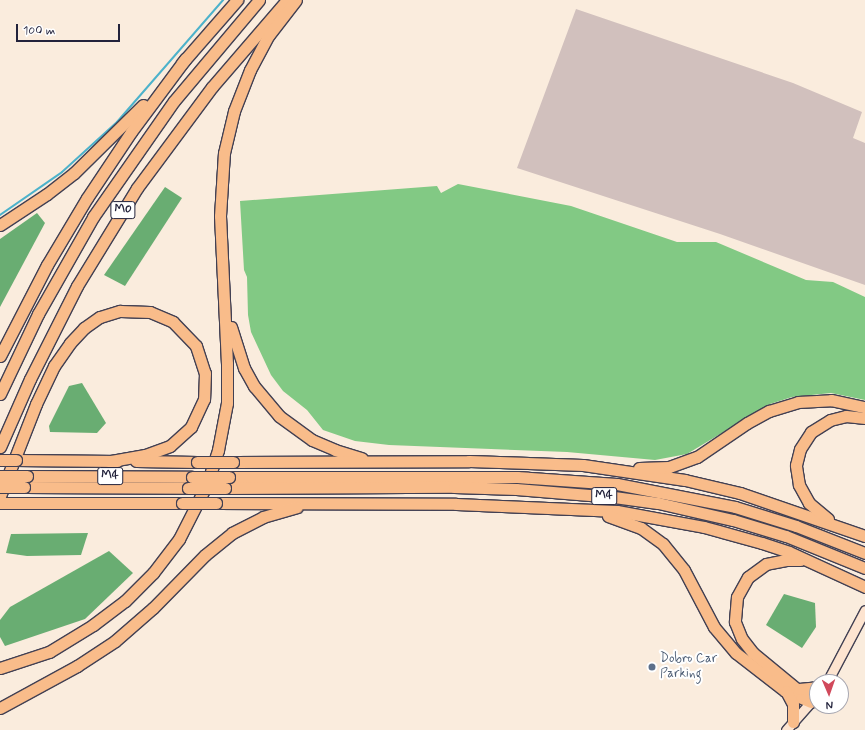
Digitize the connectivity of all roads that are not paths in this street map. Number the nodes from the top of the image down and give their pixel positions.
1 (237, 0) edge
2 (259, 0) edge
3 (287, 0) edge
4 (296, 0) edge
5 (186, 58) junction
6 (0, 224) edge
7 (225, 297) junction
8 (0, 356) edge
9 (0, 394) edge
10 (865, 407) edge
11 (865, 418) edge
12 (0, 447) edge
13 (0, 460) edge
14 (110, 461) junction
15 (380, 461) junction
16 (618, 469) junction
17 (0, 476) edge
18 (25, 482) junction
19 (0, 487) edge
20 (0, 496) edge
21 (0, 503) edge
22 (343, 504) junction
23 (588, 508) junction
24 (838, 526) junction
25 (865, 536) edge
26 (865, 553) edge
27 (812, 562) junction
28 (865, 568) edge
29 (865, 587) edge
30 (865, 610) edge
31 (0, 668) edge
32 (831, 674) edge
33 (809, 688) edge
34 (799, 689) junction
35 (785, 691) junction
36 (809, 695) edge
37 (809, 697) edge
38 (809, 704) edge
39 (0, 708) edge
40 (790, 726) edge

1 - 5 highway
2 - 9 highway, M0
3 - 12 highway, M0
4 - 7 highway
5 - 6 highway
5 - 8 highway
7 - 15 highway
7 - 31 highway
10 - 16 highway
11 - 24 highway
13 - 14 highway, bridge
14 - 15 highway, bridge
14 - 20 highway
15 - 16 highway
16 - 24 highway
17 - 18 highway, M4, bridge
18 - 19 highway, M4, bridge
18 - 26 highway, M4, bridge
18 - 28 highway, M4, bridge
21 - 22 highway, bridge
22 - 23 highway
22 - 39 highway
23 - 27 highway
23 - 35 highway
24 - 25 highway
27 - 29 highway
27 - 34 highway
30 - 32 main road
33 - 34 highway
34 - 36 highway
35 - 37 highway
35 - 40 highway
38 - 40 main road

